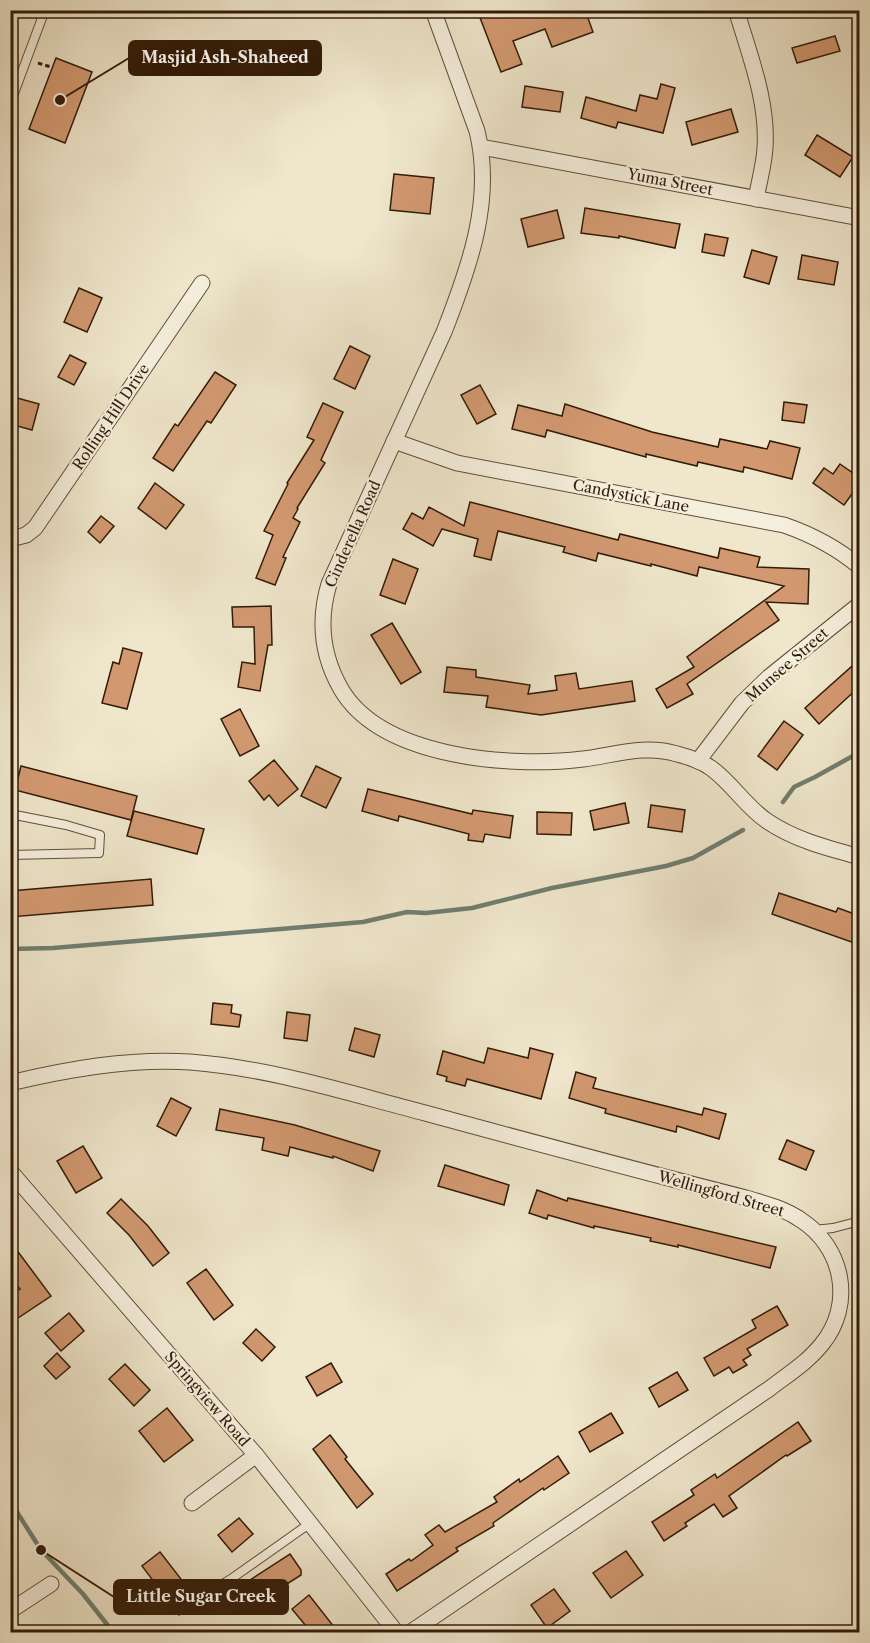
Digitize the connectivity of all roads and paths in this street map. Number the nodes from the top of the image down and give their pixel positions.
1 (45, 10) edge
2 (434, 10) edge
3 (738, 16) dead end
4 (10, 104) edge
5 (481, 147) junction
6 (756, 199) junction
7 (860, 218) edge
8 (202, 283) dead end
9 (394, 441) junction
10 (10, 539) edge
11 (860, 567) edge
12 (860, 604) edge
13 (698, 761) junction
14 (10, 814) edge
15 (10, 855) edge
16 (860, 857) edge
17 (10, 1083) edge
18 (10, 1171) edge
19 (860, 1221) edge
20 (813, 1230) junction
21 (256, 1455) junction
22 (192, 1503) dead end
23 (309, 1524) junction
24 (51, 1584) dead end
25 (207, 1593) dead end
26 (10, 1611) edge
27 (396, 1632) edge
28 (411, 1632) edge

1 - 4 lane
2 - 5 street, Cinderella Road
3 - 6 street
5 - 6 street, Yuma Street
5 - 9 street, Cinderella Road
6 - 7 street, Yuma Street
8 - 10 street, Rolling Hill Drive
9 - 11 street, Candystick Lane
9 - 13 street, Cinderella Road
12 - 13 street, Munsee Street
13 - 16 street, Cinderella Road
14 - 15 lane
17 - 20 street, Wellingford Street
18 - 21 street, Springview Road
19 - 20 lane
20 - 28 street, Wellingford Street
21 - 22 street
21 - 23 street, Springview Road
23 - 25 lane
23 - 27 street, Springview Road
24 - 26 street

